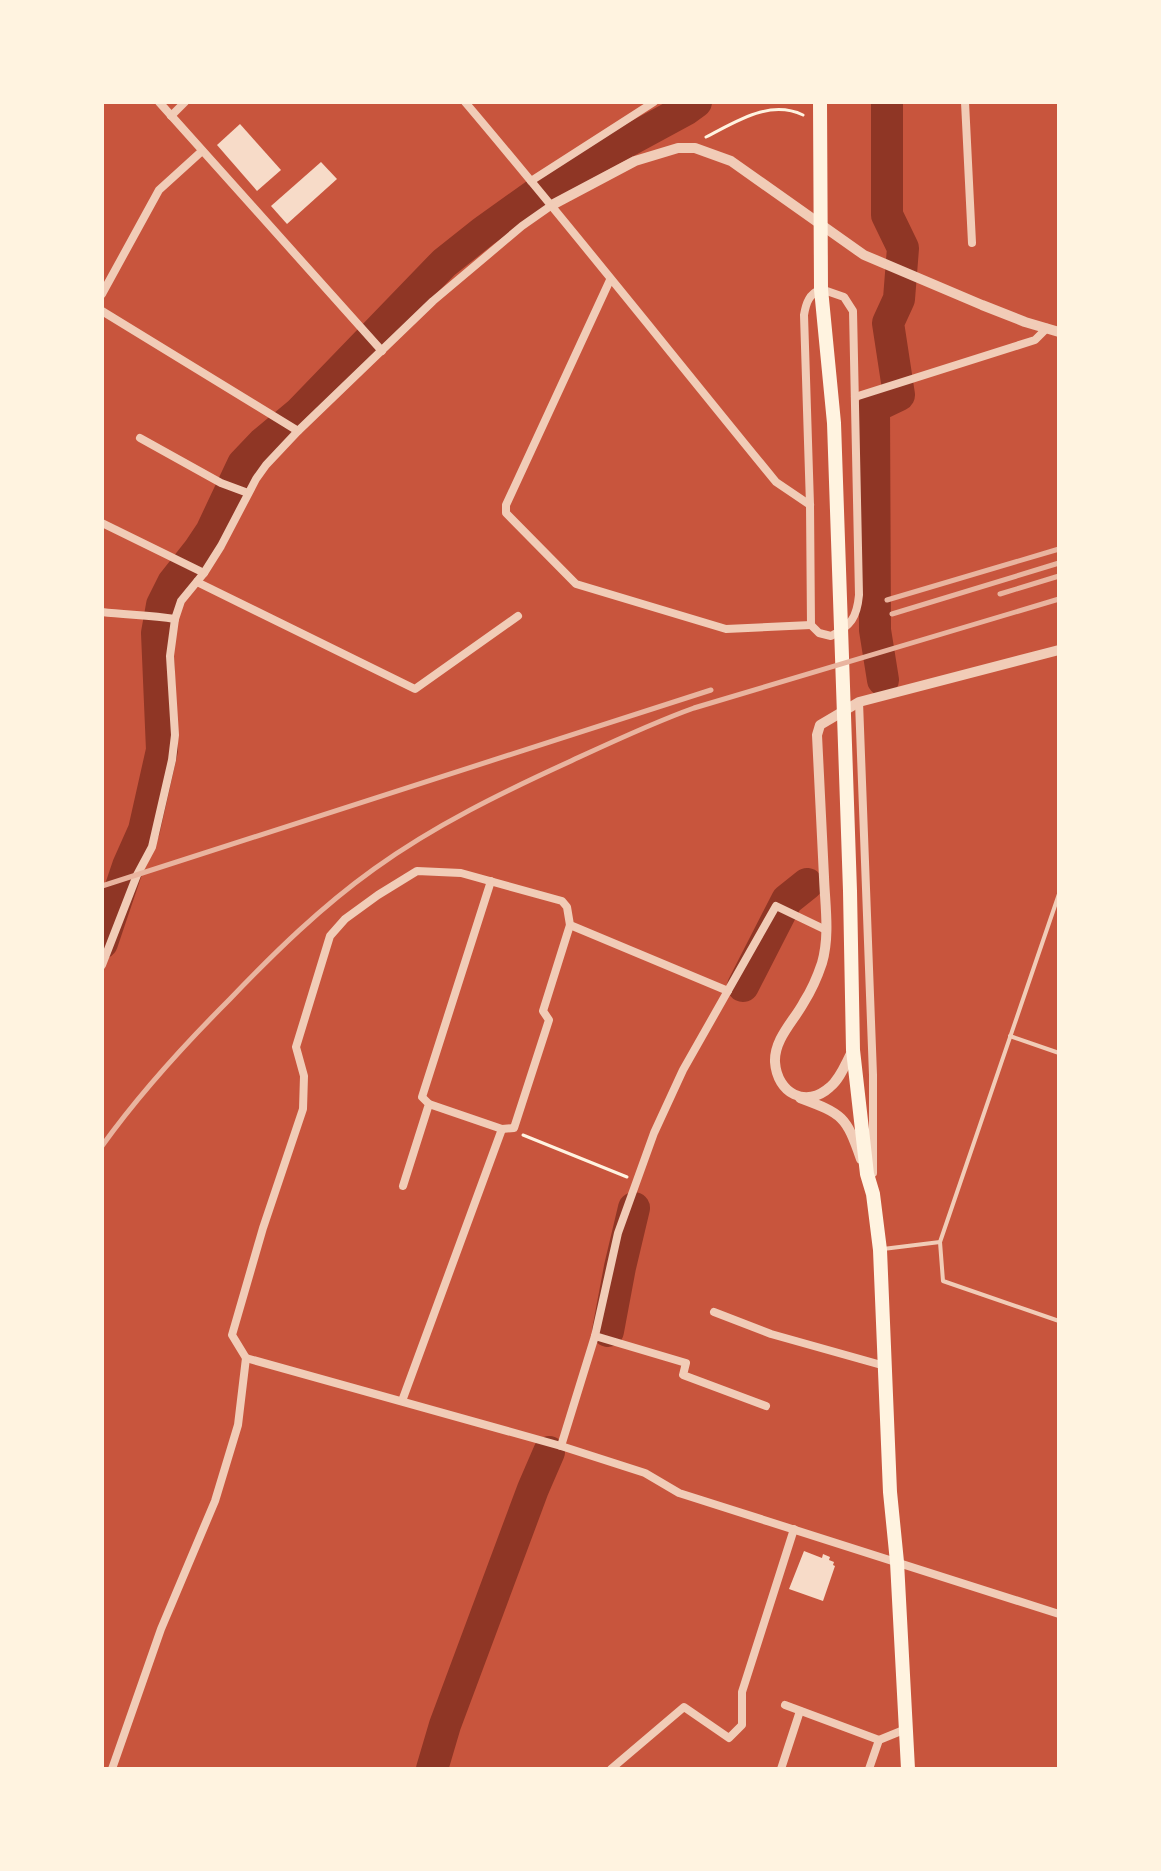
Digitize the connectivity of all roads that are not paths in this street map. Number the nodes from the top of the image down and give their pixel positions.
1 (159, 102) edge
2 (185, 102) edge
3 (465, 102) edge
4 (654, 102) edge
5 (820, 102) edge
6 (965, 102) edge
7 (171, 116) junction
8 (202, 151) junction
9 (532, 181) junction
10 (549, 201) junction
11 (821, 224) junction
12 (972, 243) dead end
13 (610, 280) junction
14 (821, 289) junction
15 (102, 294) edge
16 (102, 311) edge
17 (1047, 328) junction
18 (1059, 332) edge
19 (379, 348) junction
20 (855, 397) junction
21 (296, 429) junction
22 (140, 438) dead end
23 (244, 492) junction
24 (810, 505) junction
25 (102, 523) edge
26 (204, 573) junction
27 (197, 582) junction
28 (102, 612) edge
29 (518, 616) dead end
30 (171, 618) junction
31 (811, 625) junction
32 (1059, 650) edge
33 (859, 702) junction
34 (491, 881) junction
35 (1059, 894) edge
36 (570, 925) junction
37 (826, 930) junction
38 (102, 965) edge
39 (728, 991) junction
40 (1010, 1036) junction
41 (853, 1050) junction
42 (1059, 1053) edge
43 (798, 1097) junction
44 (429, 1104) junction
45 (502, 1129) junction
46 (867, 1174) junction
47 (403, 1186) dead end
48 (873, 1194) junction
49 (940, 1242) junction
50 (880, 1250) junction
51 (714, 1312) dead end
52 (1059, 1321) edge
53 (595, 1336) junction
54 (246, 1358) junction
55 (885, 1366) junction
56 (402, 1401) junction
57 (766, 1406) dead end
58 (561, 1446) junction
59 (794, 1529) junction
60 (897, 1562) junction
61 (1059, 1614) edge
62 (785, 1705) dead end
63 (800, 1711) junction
64 (906, 1729) junction
65 (879, 1740) junction
66 (112, 1769) edge
67 (611, 1769) edge
68 (781, 1769) edge
69 (869, 1769) edge
70 (908, 1769) edge

1 - 7 street
2 - 7 street
3 - 9 street
4 - 9 street
5 - 11 main road
6 - 12 street
7 - 8 street
8 - 15 street
8 - 19 street
9 - 10 street
10 - 11 street
10 - 13 street
10 - 19 street
11 - 14 main road
11 - 17 street
13 - 24 street
13 - 31 street
14 - 20 street
14 - 24 street
14 - 41 main road
16 - 21 street
17 - 18 street
17 - 20 street
19 - 21 street
20 - 31 street
21 - 23 street
22 - 23 street
23 - 26 street
24 - 31 street
25 - 26 street
26 - 27 street
27 - 29 street
27 - 30 street
28 - 30 street
30 - 38 street
32 - 33 street
33 - 37 street
33 - 48 street
34 - 36 street
34 - 44 street
34 - 54 street
35 - 40 lane
36 - 39 street
36 - 45 street
37 - 39 street
37 - 43 street
39 - 53 street
40 - 42 lane
40 - 49 lane
41 - 43 street
41 - 46 main road
43 - 46 street
44 - 45 street
44 - 47 street
45 - 56 street
46 - 48 main road
48 - 50 main road
49 - 50 lane
49 - 52 lane
50 - 55 main road
51 - 55 street
53 - 57 street
53 - 58 street
54 - 56 street
54 - 66 street
55 - 60 main road
56 - 58 street
58 - 59 street
59 - 60 street
59 - 67 street
60 - 61 street
60 - 64 main road
62 - 63 street
63 - 65 street
63 - 68 street
64 - 65 street
64 - 70 main road
65 - 69 street

